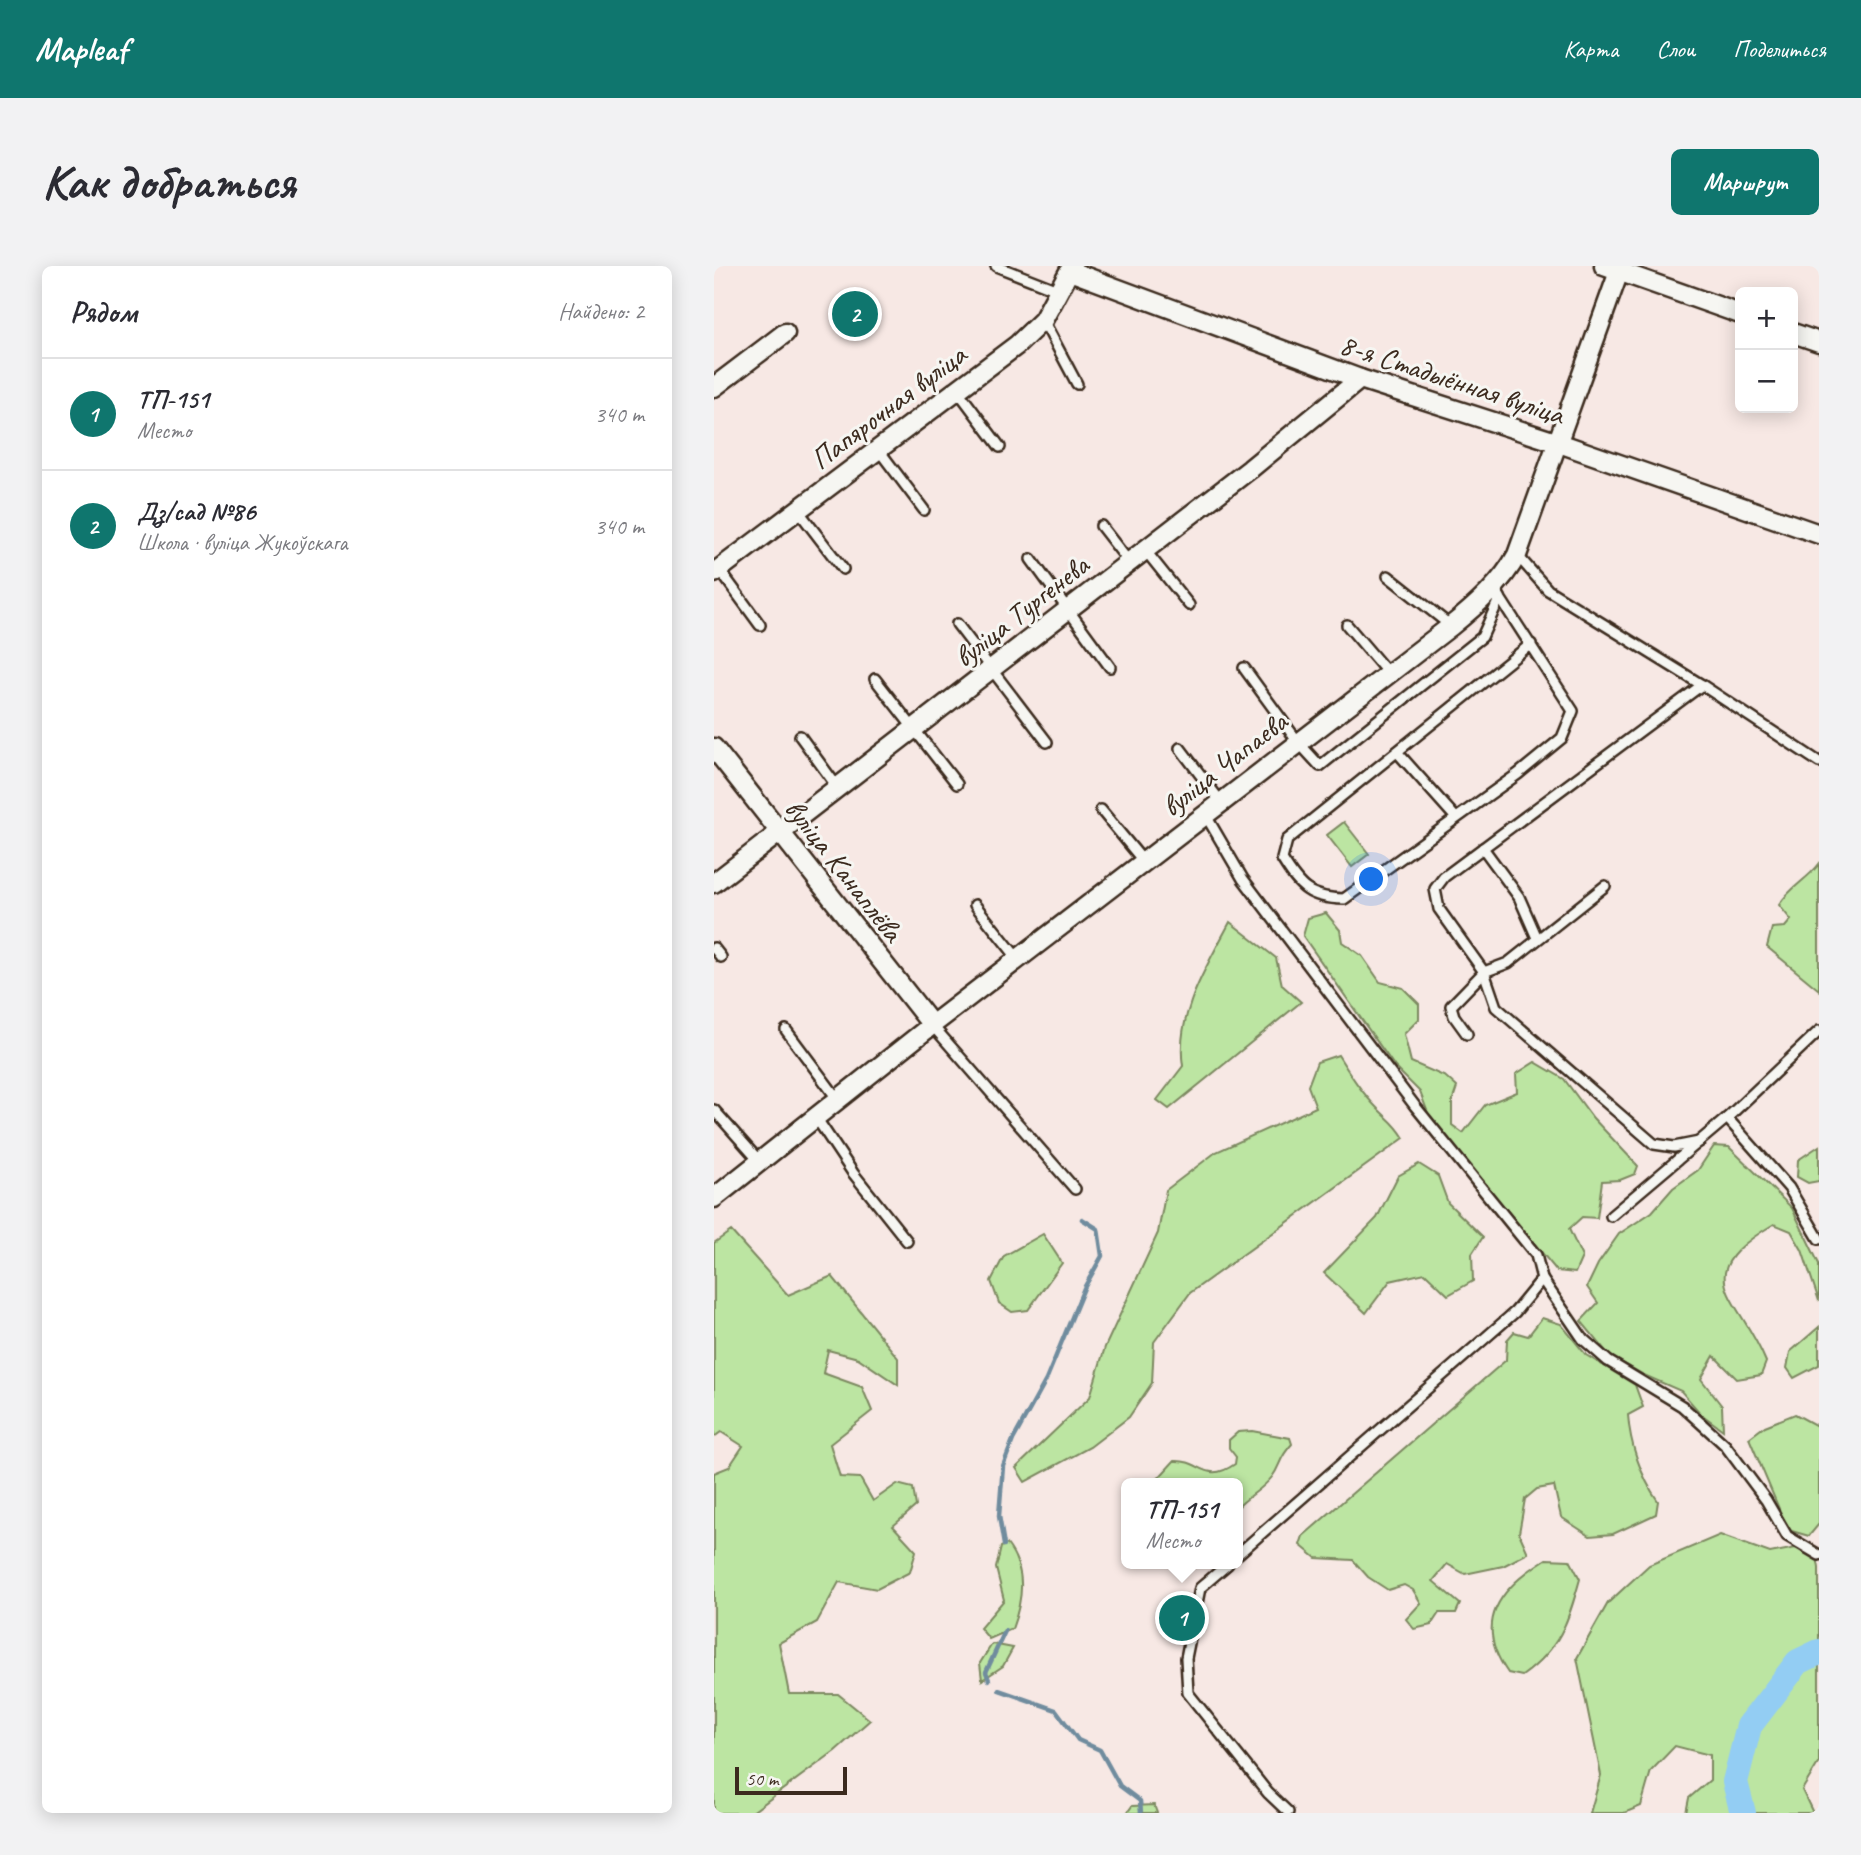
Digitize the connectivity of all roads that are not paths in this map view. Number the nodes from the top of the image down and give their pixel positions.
1 (996, 266) edge
2 (1615, 268) edge
3 (1071, 269) edge
4 (1060, 291) junction
5 (1735, 312) edge
6 (1043, 320) junction
7 (785, 333) dead end
8 (1798, 335) edge
9 (1819, 342) edge
10 (1360, 379) junction
11 (1077, 384) dead end
12 (714, 387) edge
13 (958, 391) junction
14 (1559, 443) junction
15 (1000, 447) dead end
16 (878, 449) junction
17 (797, 509) junction
18 (924, 510) dead end
19 (1101, 526) dead end
20 (1819, 534) edge
21 (1145, 550) junction
22 (1517, 555) junction
23 (1031, 559) dead end
24 (1129, 562) junction
25 (843, 569) dead end
26 (717, 571) edge
27 (1388, 576) dead end
28 (1496, 592) junction
29 (1189, 605) dead end
30 (1067, 610) junction
31 (957, 624) dead end
32 (760, 625) dead end
33 (1347, 625) dead end
34 (1451, 626) junction
35 (1531, 644) junction
36 (1110, 667) dead end
37 (1244, 668) dead end
38 (991, 669) junction
39 (1388, 673) junction
40 (875, 679) dead end
41 (1702, 685) junction
42 (915, 729) junction
43 (800, 736) dead end
44 (1046, 742) dead end
45 (1298, 742) junction
46 (714, 748) edge
47 (1180, 748) dead end
48 (1398, 753) junction
49 (1819, 762) edge
50 (957, 784) dead end
51 (838, 788) junction
52 (1221, 802) junction
53 (1101, 810) dead end
54 (1205, 814) junction
55 (1456, 818) junction
56 (779, 834) junction
57 (1483, 848) junction
58 (1144, 862) junction
59 (714, 883) edge
60 (1605, 886) dead end
61 (975, 905) dead end
62 (1537, 938) junction
63 (714, 948) edge
64 (721, 957) dead end
65 (1019, 960) junction
66 (1484, 972) junction
67 (932, 1025) junction
68 (786, 1030) dead end
69 (1819, 1031) edge
70 (1467, 1034) dead end
71 (839, 1101) junction
72 (714, 1110) edge
73 (1727, 1118) junction
74 (817, 1119) junction
75 (1699, 1142) junction
76 (761, 1163) junction
77 (1075, 1189) dead end
78 (714, 1198) edge
79 (1611, 1216) dead end
80 (1819, 1238) edge
81 (907, 1241) dead end
82 (1542, 1279) junction
83 (1243, 1551) edge
84 (1819, 1555) edge
85 (1222, 1569) edge
86 (1288, 1812) edge

1 - 4 lane
2 - 5 street
2 - 14 street, вуліца Чапаева
3 - 4 street, Папярочная вуліца
3 - 10 street, 8-я Стадыённая вуліца
4 - 6 street, Папярочная вуліца
6 - 11 lane
6 - 13 street, Папярочная вуліца
7 - 12 street
8 - 9 street
10 - 14 street, 8-я Стадыённая вуліца
10 - 21 street, вуліца Тургенева
13 - 15 lane
13 - 16 street, Папярочная вуліца
14 - 20 street, 8-я Стадыённая вуліца
14 - 22 street, вуліца Чапаева
16 - 17 street, Папярочная вуліца
16 - 18 lane
17 - 25 lane
17 - 26 street, Папярочная вуліца
19 - 24 lane
21 - 24 street, вуліца Тургенева
21 - 29 lane
22 - 28 street, вуліца Чапаева
22 - 41 lane
23 - 30 lane
24 - 30 street, вуліца Тургенева
26 - 32 lane
27 - 34 lane
28 - 34 street, вуліца Чапаева
28 - 35 lane
28 - 45 lane
30 - 36 lane
30 - 38 street, вуліца Тургенева
31 - 38 lane
33 - 39 lane
34 - 39 street, вуліца Чапаева
35 - 48 lane
35 - 55 lane
37 - 45 lane
38 - 42 street, вуліца Тургенева
38 - 44 lane
39 - 45 street, вуліца Чапаева
40 - 42 lane
41 - 49 lane
41 - 57 lane
42 - 50 lane
42 - 51 street, вуліца Тургенева
43 - 51 lane
45 - 52 street, вуліца Чапаева
46 - 56 street, вуліца Канаплёва
47 - 52 lane
48 - 55 lane
48 - 55 lane
51 - 56 street, вуліца Тургенева
52 - 54 street, вуліца Чапаева
53 - 58 lane
54 - 58 street, вуліца Чапаева
54 - 82 lane
56 - 59 street, вуліца Тургенева
56 - 67 street, вуліца Канаплёва
57 - 62 lane
57 - 66 lane
58 - 65 street, вуліца Чапаева
60 - 62 lane
61 - 65 lane
62 - 66 lane
63 - 64 lane
65 - 67 street, вуліца Чапаева
66 - 70 lane
66 - 75 lane
67 - 71 street, вуліца Чапаева
67 - 77 lane
68 - 71 lane
69 - 73 lane
71 - 74 street, вуліца Чапаева
72 - 76 lane
73 - 75 lane
73 - 80 lane
74 - 76 street, вуліца Чапаева
74 - 81 lane
75 - 79 lane
76 - 78 street, вуліца Чапаева
82 - 83 lane
82 - 84 lane
85 - 86 lane

